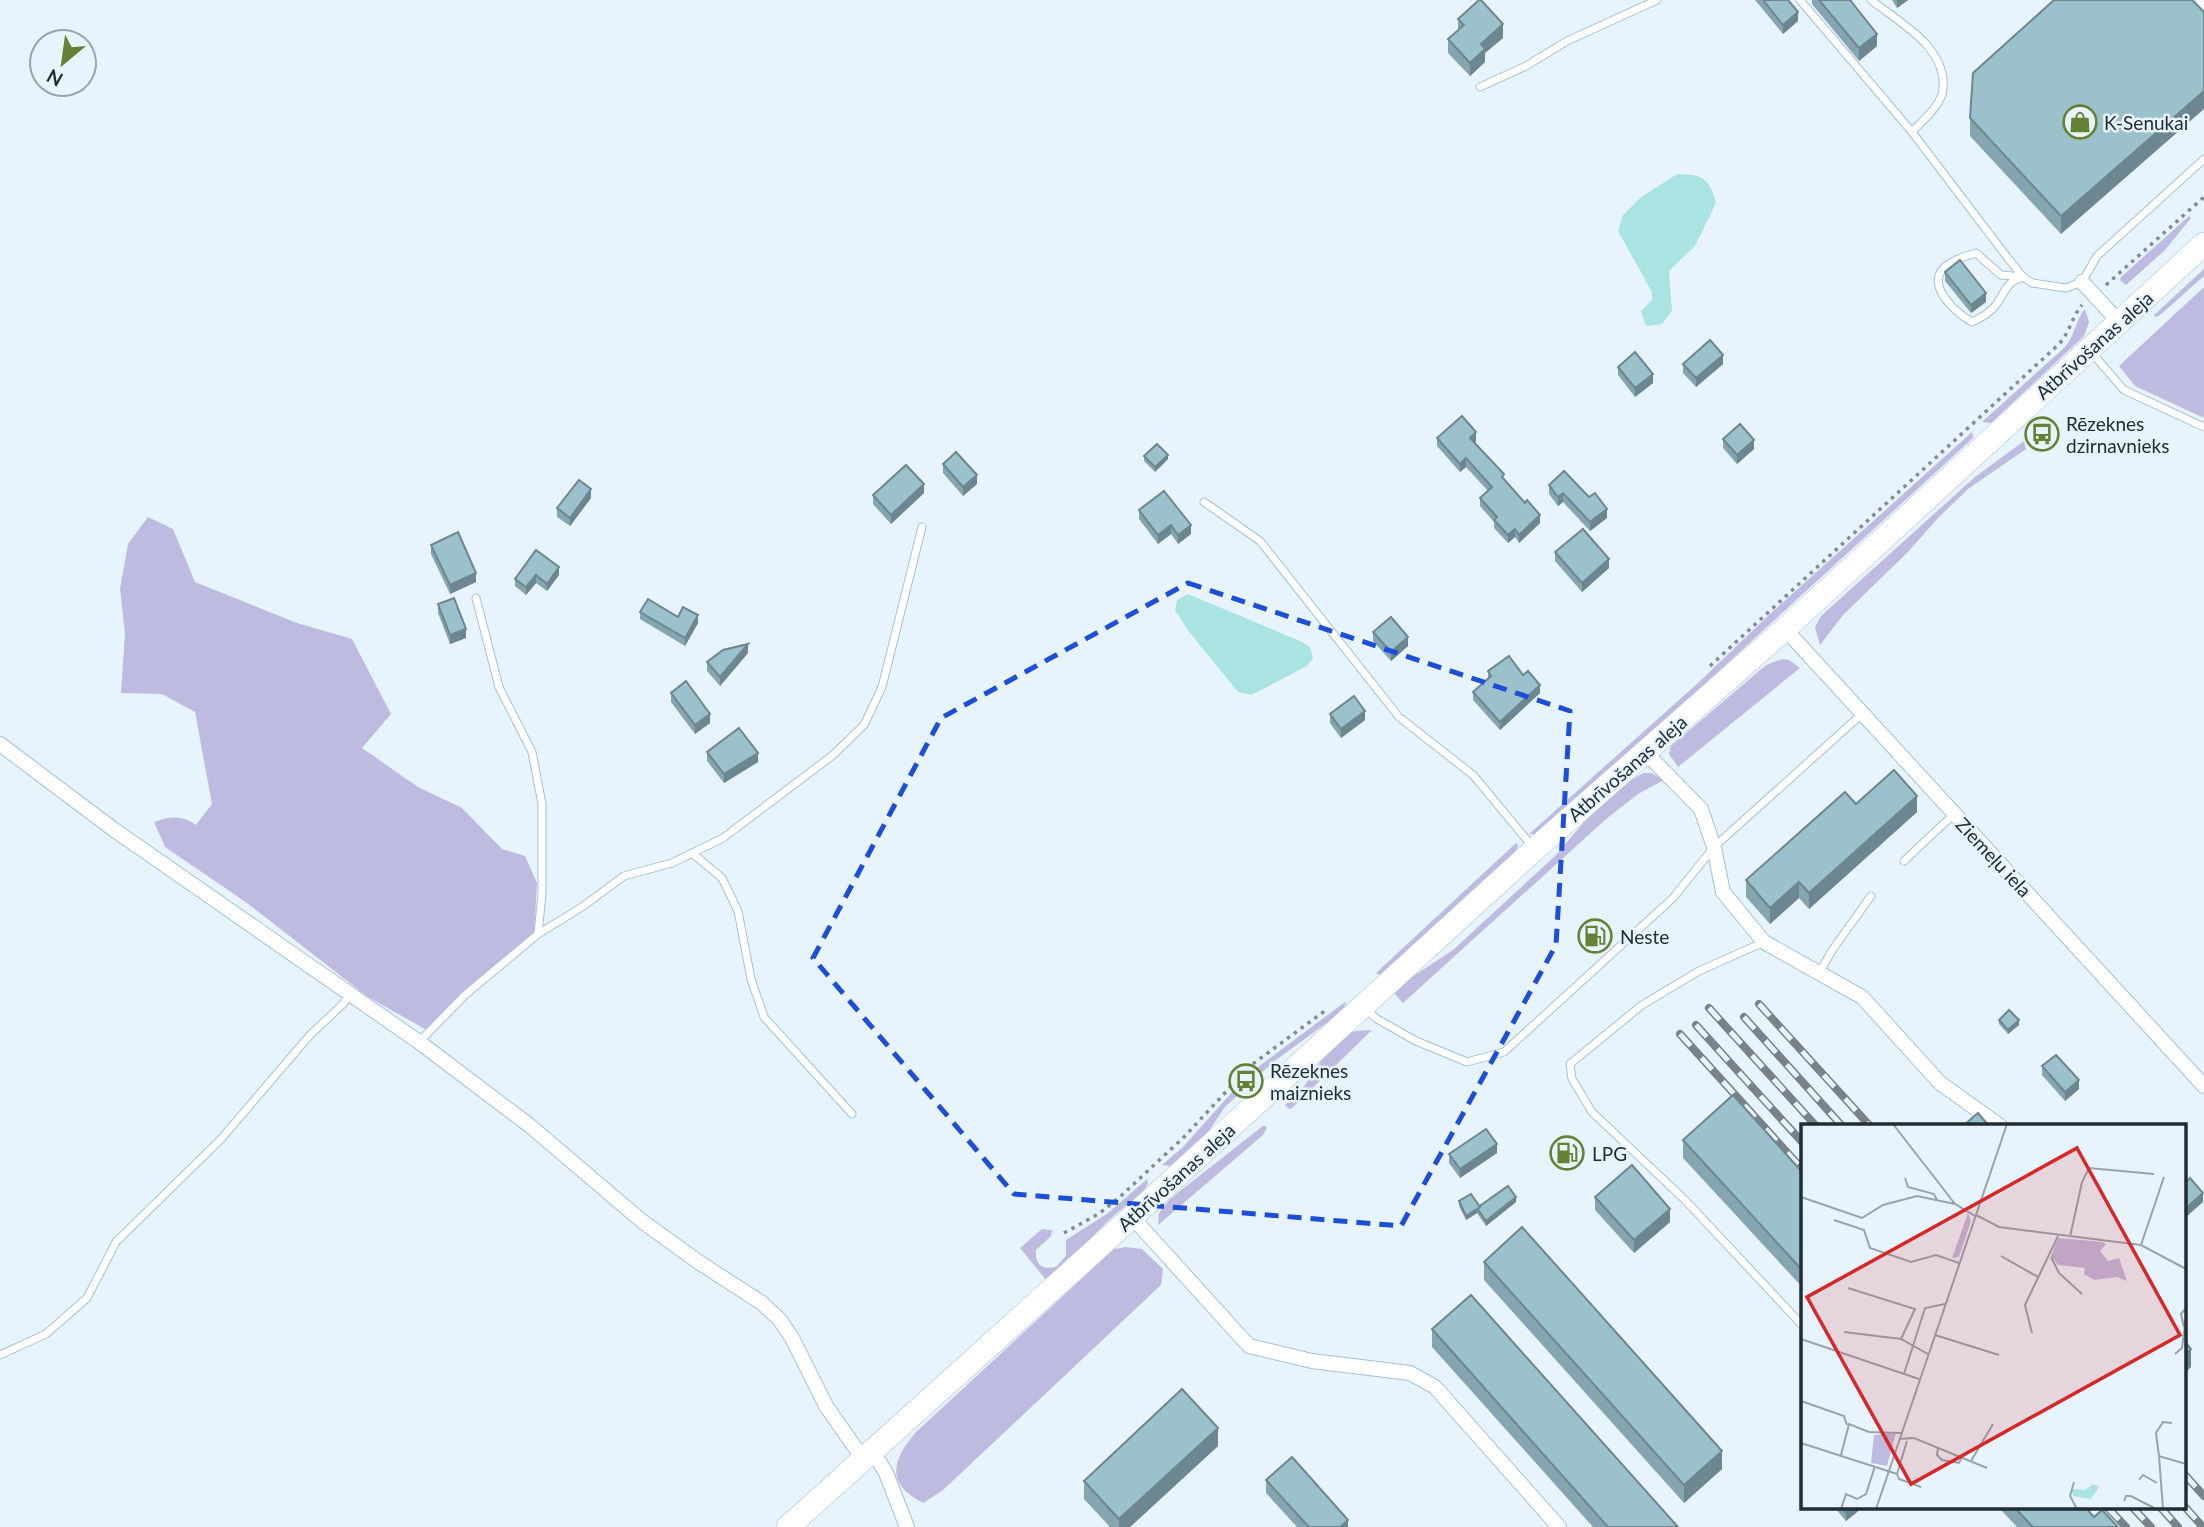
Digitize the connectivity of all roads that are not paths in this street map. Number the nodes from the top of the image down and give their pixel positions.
1 (1657, 0) edge
2 (1800, 0) edge
3 (1871, 0) edge
4 (2199, 0) edge
5 (2204, 6) edge
6 (1480, 87) dead end
7 (1912, 132) junction
8 (2204, 159) edge
9 (2204, 244) edge
10 (2023, 277) junction
11 (2082, 282) junction
12 (2119, 322) junction
13 (2089, 349) junction
14 (2204, 427) edge
15 (1204, 502) dead end
16 (922, 527) dead end
17 (476, 598) dead end
18 (1785, 629) junction
19 (1863, 713) junction
20 (0, 744) edge
21 (1645, 752) junction
22 (1954, 814) junction
23 (1714, 847) junction
24 (1535, 849) junction
25 (692, 853) junction
26 (1904, 860) dead end
27 (1871, 896) dead end
28 (538, 934) junction
29 (1765, 942) junction
30 (1819, 973) junction
31 (351, 992) junction
32 (1363, 1006) junction
33 (419, 1042) junction
34 (2204, 1086) edge
35 (852, 1114) dead end
36 (1997, 1124) edge
37 (1132, 1217) junction
38 (1801, 1324) edge
39 (0, 1355) edge
40 (868, 1455) junction
41 (788, 1527) edge
42 (907, 1527) edge
43 (1559, 1527) edge

1 - 6 lane
2 - 7 lane
3 - 7 lane
4 - 5 lane
7 - 10 lane
8 - 11 lane
9 - 12 main road, Atbrīvošanas aleja
10 - 10 lane
10 - 11 lane
11 - 12 street
12 - 13 main road, Atbrīvošanas aleja
13 - 14 lane
13 - 18 main road, Atbrīvošanas aleja
15 - 24 lane
16 - 25 lane
17 - 28 lane
18 - 19 street, Ziemeļu iela
18 - 21 main road, Atbrīvošanas aleja
19 - 22 street, Ziemeļu iela
19 - 23 lane
20 - 31 street
21 - 23 street
21 - 24 main road, Atbrīvošanas aleja
22 - 26 lane
22 - 34 street, Ziemeļu iela
23 - 29 street
23 - 32 lane
24 - 32 main road, Atbrīvošanas aleja
25 - 28 lane
25 - 35 lane
27 - 30 lane
28 - 33 lane
29 - 30 street
29 - 38 lane
30 - 36 street
31 - 33 street
31 - 39 lane
32 - 37 main road, Atbrīvošanas aleja
33 - 40 street
37 - 40 main road, Atbrīvošanas aleja
37 - 43 street
40 - 41 main road, Atbrīvošanas aleja
40 - 42 street

